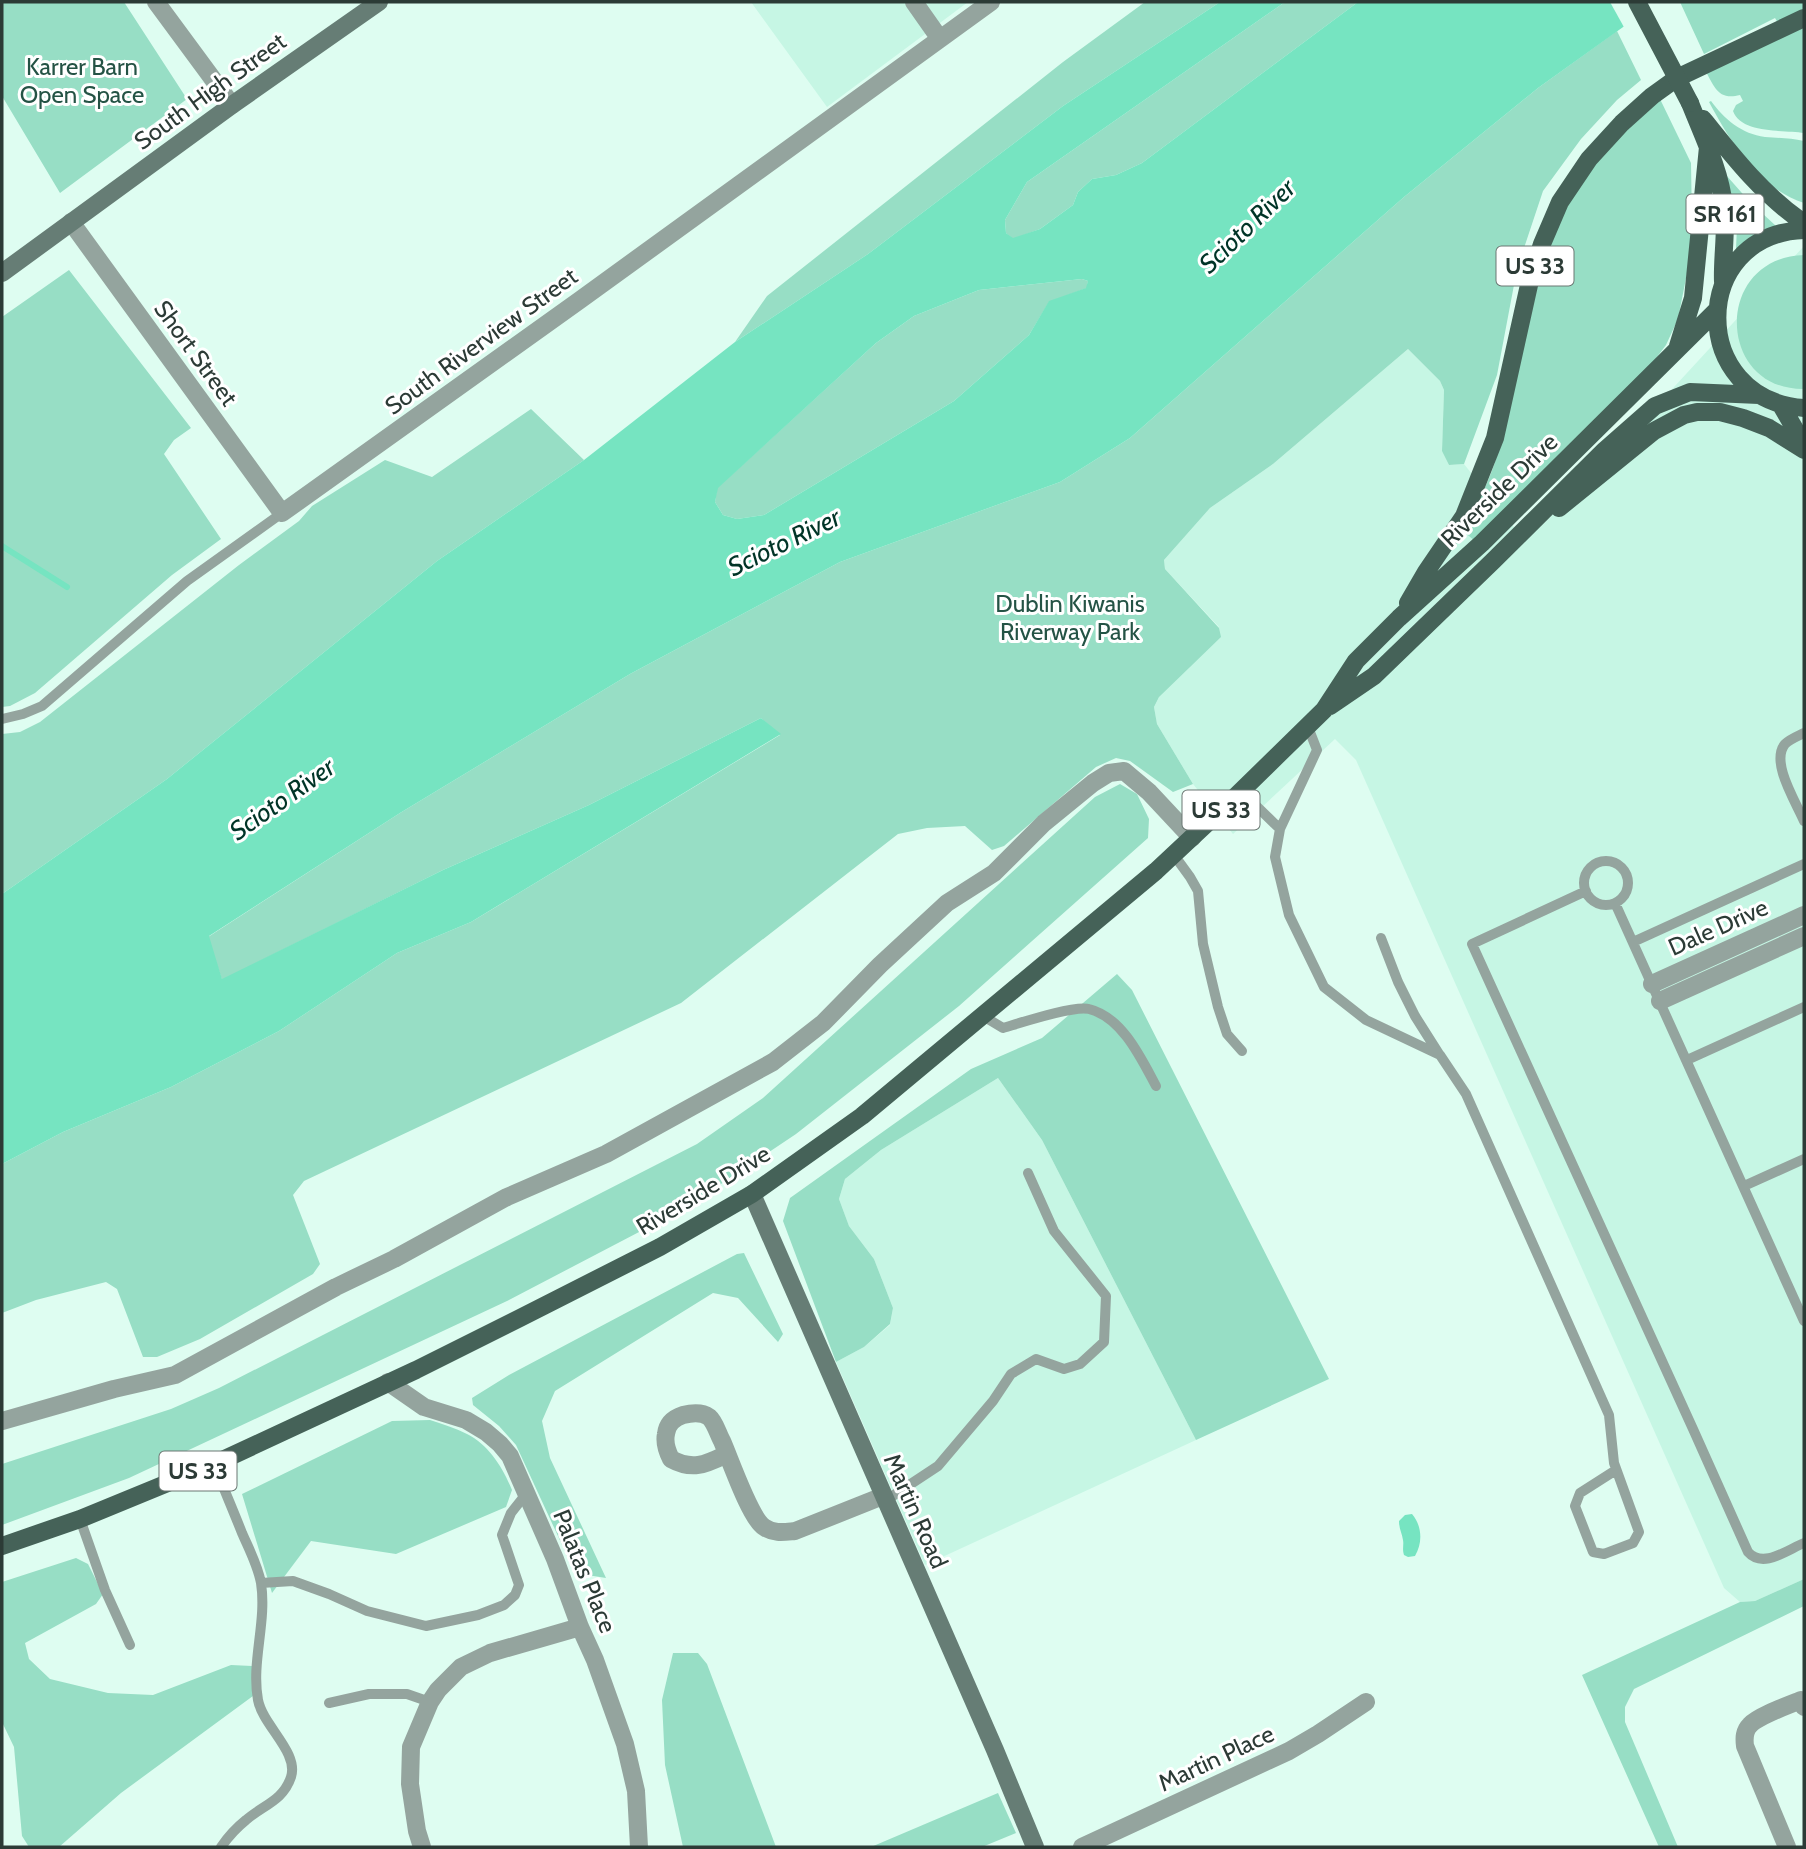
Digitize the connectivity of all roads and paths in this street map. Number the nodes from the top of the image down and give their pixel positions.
1 (156, 2) edge
2 (379, 2) edge
3 (914, 2) edge
4 (991, 2) edge
5 (1637, 2) edge
6 (1804, 18) edge
7 (940, 38) junction
8 (1690, 103) junction
9 (233, 105) junction
10 (1708, 147) junction
11 (1772, 198) junction
12 (1804, 207) edge
13 (71, 222) junction
14 (1804, 223) edge
15 (1804, 230) edge
16 (2, 272) edge
17 (1723, 283) junction
18 (1716, 311) junction
19 (1677, 349) junction
20 (1759, 395) junction
21 (1781, 405) junction
22 (1804, 408) edge
23 (1804, 445) edge
24 (1804, 450) edge
25 (282, 513) junction
26 (1507, 548) junction
27 (1399, 618) junction
28 (1324, 710) junction
29 (2, 719) edge
30 (1308, 727) junction
31 (1804, 733) edge
32 (1241, 791) junction
33 (1804, 821) edge
34 (1280, 829) junction
35 (1192, 838) junction
36 (1174, 855) junction
37 (1804, 864) edge
38 (1586, 891) junction
39 (1615, 903) junction
40 (1804, 915) edge
41 (1804, 936) edge
42 (1381, 938) dead end
43 (1633, 942) junction
44 (1652, 984) junction
45 (1660, 1001) junction
46 (1804, 1007) edge
47 (983, 1016) junction
48 (1242, 1051) dead end
49 (1440, 1055) junction
50 (1687, 1060) junction
51 (1156, 1086) dead end
52 (1804, 1160) edge
53 (1028, 1173) dead end
54 (1744, 1186) junction
55 (752, 1194) junction
56 (1804, 1321) edge
57 (388, 1382) junction
58 (2, 1421) edge
59 (727, 1454) dead end
60 (214, 1464) junction
61 (1616, 1470) junction
62 (526, 1494) junction
63 (884, 1499) junction
64 (80, 1519) junction
65 (1804, 1543) edge
66 (2, 1546) edge
67 (261, 1583) junction
68 (580, 1627) junction
69 (130, 1645) dead end
70 (429, 1702) junction
71 (1366, 1702) dead end
72 (1803, 1702) edge
73 (328, 1703) dead end
74 (220, 1847) edge
75 (422, 1847) edge
76 (639, 1847) edge
77 (1035, 1847) edge
78 (1082, 1847) edge
79 (1787, 1847) edge

1 - 9 street
2 - 9 street, South High Street
3 - 7 street
4 - 7 street, South Riverview Street
5 - 8 main road, bridge
6 - 27 main road, US 33
7 - 25 street, South Riverview Street
8 - 10 main road
8 - 11 main road
9 - 13 street, South High Street
10 - 17 main road, SR 161
10 - 19 main road
11 - 12 main road
11 - 14 main road
13 - 16 street, South High Street
13 - 25 street, Short Street
15 - 17 main road
17 - 18 main road, SR 161
18 - 19 main road, Riverside Drive
18 - 20 main road, SR 161
19 - 27 main road, Riverside Drive / US 33
20 - 21 main road
20 - 26 main road, Riverside Drive / US 33
21 - 22 main road
21 - 23 main road
24 - 26 main road, US 33
25 - 29 lane, South Riverview Street
26 - 28 main road, Riverside Drive / US 33
27 - 28 main road, Riverside Drive / US 33
28 - 30 main road, Riverside Drive / US 33
30 - 32 main road, Riverside Drive / US 33
30 - 34 lane
31 - 33 lane
32 - 34 lane
32 - 35 main road, Riverside Drive / US 33
34 - 49 lane
35 - 36 main road, Riverside Drive / US 33
35 - 58 street
36 - 47 main road, Riverside Drive / US 33
36 - 48 lane
37 - 43 lane
38 - 39 lane
38 - 39 lane
38 - 65 lane
39 - 43 lane
40 - 44 street, Dale Drive
41 - 45 street, Dale Drive
42 - 49 lane
43 - 44 lane
44 - 45 lane
45 - 50 lane
46 - 50 lane
47 - 51 lane
47 - 55 main road, Riverside Drive / US 33
49 - 61 lane
50 - 54 lane
52 - 54 lane
53 - 63 lane
54 - 56 lane
55 - 57 main road, Riverside Drive / US 33
55 - 63 street, Martin Road
57 - 60 main road, Riverside Drive / US 33
57 - 62 street, Palatas Place
59 - 63 street
60 - 64 main road, Riverside Drive / US 33
60 - 67 lane
61 - 61 lane
62 - 67 lane
62 - 68 street, Palatas Place
63 - 77 street, Martin Road
64 - 66 main road, Riverside Drive / US 33
64 - 69 lane
67 - 74 lane
68 - 70 street
68 - 76 street, Palatas Place
70 - 73 lane
70 - 75 street
71 - 78 street, Martin Place
72 - 79 street

